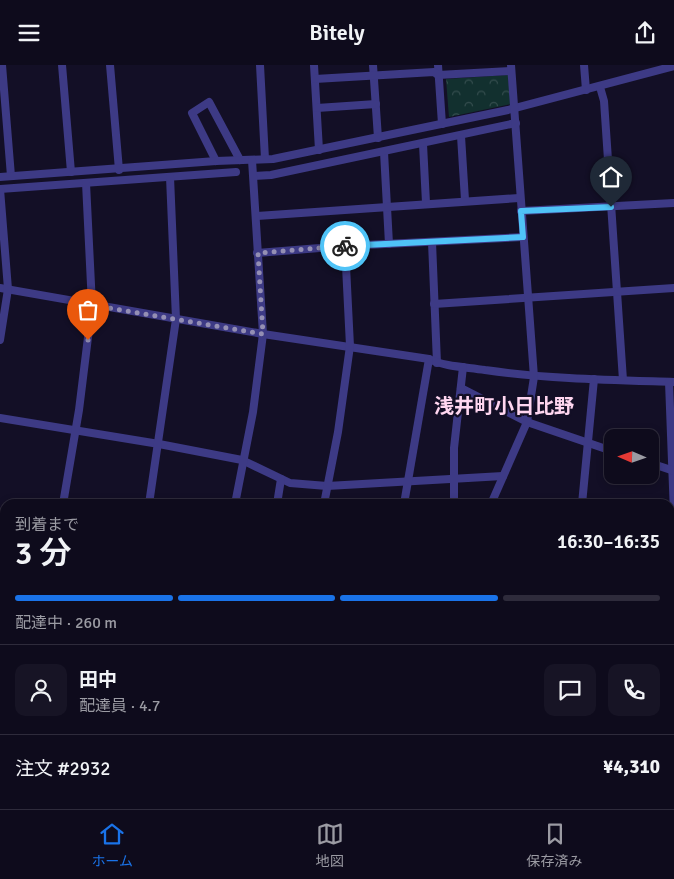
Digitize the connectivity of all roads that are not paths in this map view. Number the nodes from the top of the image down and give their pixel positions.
1 (2, 65) edge
2 (62, 65) edge
3 (110, 65) edge
4 (260, 65) edge
5 (314, 65) edge
6 (373, 65) edge
7 (438, 65) edge
8 (584, 65) edge
9 (674, 66) edge
10 (511, 68) edge
11 (657, 68) edge
12 (438, 75) junction
13 (374, 76) junction
14 (315, 79) junction
15 (600, 87) junction
16 (586, 90) junction
17 (376, 104) junction
18 (317, 108) junction
19 (514, 109) junction
20 (516, 123) junction
21 (442, 124) junction
22 (461, 136) junction
23 (378, 138) junction
24 (423, 144) junction
25 (319, 150) junction
26 (384, 152) junction
27 (265, 159) junction
28 (240, 160) junction
29 (252, 160) junction
30 (216, 161) junction
31 (119, 169) junction
32 (71, 172) junction
33 (236, 172) dead end
34 (254, 175) junction
35 (11, 176) junction
36 (0, 177) edge
37 (170, 177) junction
38 (86, 183) junction
39 (0, 189) edge
40 (519, 198) junction
41 (465, 200) junction
42 (426, 203) junction
43 (674, 203) edge
44 (386, 207) junction
45 (611, 207) junction
46 (521, 211) junction
47 (257, 216) junction
48 (523, 237) junction
49 (432, 242) junction
50 (389, 244) junction
51 (345, 246) junction
52 (258, 253) junction
53 (674, 288) edge
54 (4, 289) edge
55 (617, 292) junction
56 (527, 299) junction
57 (434, 304) junction
58 (92, 305) junction
59 (176, 319) junction
60 (263, 334) junction
61 (0, 340) edge
62 (350, 346) junction
63 (429, 359) junction
64 (436, 363) junction
65 (463, 367) junction
66 (534, 377) junction
67 (594, 379) junction
68 (622, 380) junction
69 (671, 382) edge
70 (460, 388) junction
71 (0, 418) edge
72 (527, 422) junction
73 (76, 430) junction
74 (588, 443) junction
75 (159, 444) junction
76 (604, 448) edge
77 (242, 460) junction
78 (659, 466) edge
79 (673, 471) edge
80 (503, 476) junction
81 (281, 479) junction
82 (453, 479) junction
83 (408, 481) junction
84 (327, 486) junction
85 (64, 499) edge
86 (150, 499) edge
87 (236, 499) edge
88 (278, 499) edge
89 (325, 499) edge
90 (405, 499) edge
91 (454, 499) edge
92 (493, 499) edge
93 (582, 499) edge
94 (674, 499) edge

1 - 35 street
2 - 32 street
3 - 31 street
4 - 27 street
5 - 14 street
6 - 13 street
7 - 12 street
8 - 16 street
9 - 11 street
10 - 12 street
10 - 19 street
11 - 15 street
12 - 13 street
12 - 21 street
13 - 14 street
13 - 17 street
14 - 18 street
15 - 16 street
15 - 45 street
16 - 19 street
17 - 18 street
17 - 23 street
18 - 25 street
19 - 20 street
19 - 21 street
20 - 22 street
20 - 40 street
21 - 23 street
22 - 24 street
22 - 41 street
23 - 25 street
24 - 26 street
24 - 42 street
25 - 27 street
26 - 34 street
26 - 44 street
27 - 29 street
28 - 29 street
28 - 30 street
28 - 30 street
29 - 34 street
30 - 31 street
31 - 32 street
32 - 35 street
33 - 37 street
34 - 47 street
35 - 36 street
37 - 38 street
37 - 59 street
38 - 39 street
38 - 58 street
39 - 54 street
40 - 41 street
40 - 46 street
41 - 42 street
42 - 44 street
43 - 45 street
44 - 47 street
44 - 50 street
45 - 46 street
45 - 55 street
46 - 48 street
47 - 52 street
48 - 49 street
48 - 56 street
49 - 50 street
49 - 57 street
50 - 51 street
51 - 52 street
51 - 62 street
52 - 60 street
53 - 55 street
54 - 58 street
54 - 61 street
55 - 56 street
55 - 68 street
56 - 57 street
56 - 66 street
57 - 64 street
58 - 59 street
58 - 73 street
59 - 60 street
59 - 75 street
60 - 62 street
60 - 77 street
62 - 63 street
62 - 84 street
63 - 64 street
63 - 83 street
64 - 65 street
65 - 66 street
65 - 70 street
66 - 67 street
66 - 72 street
67 - 68 street
67 - 74 street
68 - 69 street
69 - 79 street
70 - 72 street
70 - 82 street
71 - 73 street
72 - 74 street
72 - 80 street
73 - 75 street
73 - 85 street
74 - 76 street
74 - 93 street
75 - 77 street
75 - 86 street
77 - 81 street
77 - 87 street
78 - 79 street
79 - 94 street
80 - 82 street
80 - 92 street
81 - 84 street
81 - 88 street
82 - 83 street
82 - 91 street
83 - 84 street
83 - 90 street
84 - 89 street

